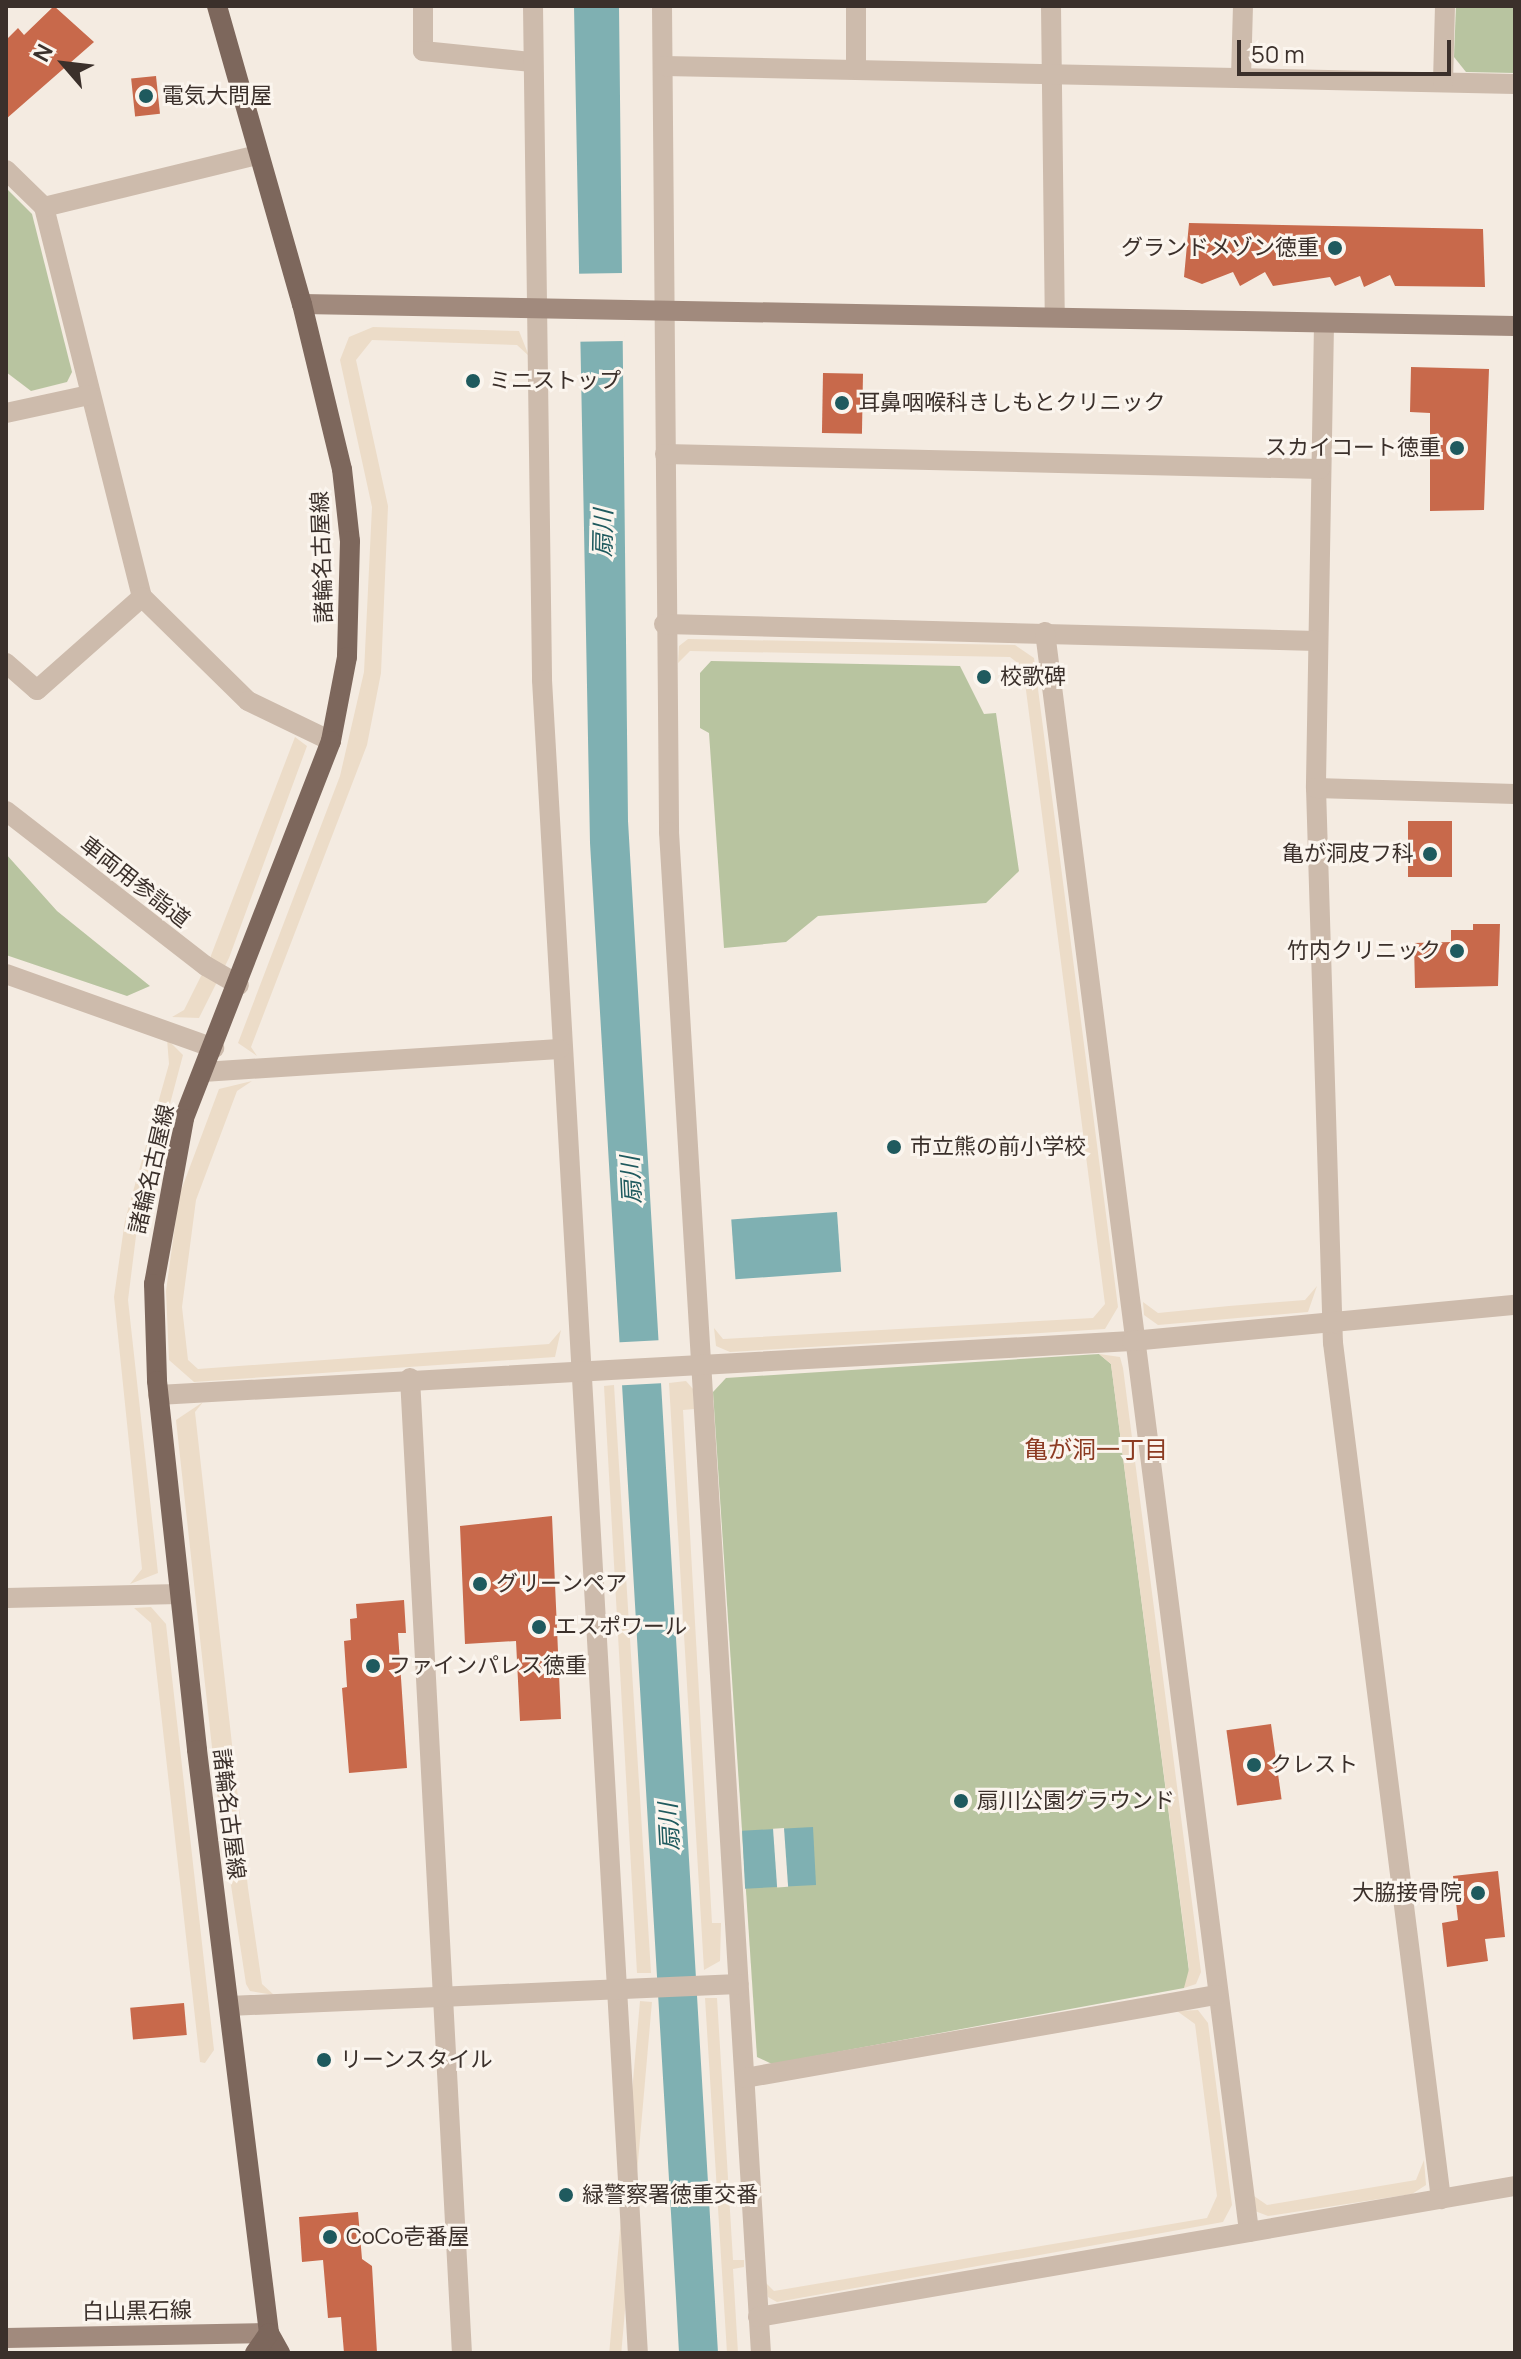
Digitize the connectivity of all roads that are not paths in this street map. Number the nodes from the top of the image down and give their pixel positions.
1 (217, 6) edge
2 (423, 6) edge
3 (533, 6) edge
4 (662, 6) edge
5 (856, 6) edge
6 (1051, 6) edge
7 (1243, 6) edge
8 (1445, 6) edge
9 (532, 62) junction
10 (664, 66) junction
11 (856, 68) junction
12 (1049, 73) junction
13 (1241, 77) junction
14 (1443, 82) junction
15 (1515, 84) edge
16 (258, 155) junction
17 (6, 170) edge
18 (44, 207) junction
19 (302, 304) junction
20 (540, 304) junction
21 (660, 307) junction
22 (1055, 316) junction
23 (1324, 324) junction
24 (1515, 326) edge
25 (6, 391) edge
26 (89, 395) junction
27 (14, 410) edge
28 (665, 454) junction
29 (1320, 469) junction
30 (142, 597) junction
31 (664, 624) junction
32 (1045, 632) junction
33 (1317, 641) junction
34 (6, 663) edge
35 (331, 741) junction
36 (1316, 788) junction
37 (1515, 794) edge
38 (6, 811) edge
39 (6, 974) edge
40 (239, 985) junction
41 (214, 1048) junction
42 (559, 1049) junction
43 (203, 1072) junction
44 (1515, 1305) edge
45 (1332, 1323) junction
46 (1132, 1341) junction
47 (704, 1362) junction
48 (580, 1369) junction
49 (410, 1378) junction
50 (158, 1395) junction
51 (179, 1594) junction
52 (6, 1598) edge
53 (739, 1984) junction
54 (617, 1986) junction
55 (442, 1994) junction
56 (1216, 1995) junction
57 (229, 2006) junction
58 (745, 2078) junction
59 (1515, 2186) edge
60 (1441, 2199) junction
61 (1249, 2232) junction
62 (758, 2317) junction
63 (269, 2333) junction
64 (6, 2338) edge
65 (255, 2353) edge
66 (280, 2353) edge
67 (462, 2353) edge
68 (638, 2353) edge
69 (761, 2353) edge

1 - 16 main road, 諸輪名古屋線
2 - 9 street
3 - 9 street
4 - 10 street
5 - 11 street
6 - 12 street
7 - 13 street
8 - 14 street
9 - 20 street
10 - 11 street
10 - 21 street
11 - 12 street
12 - 13 street
12 - 22 street
13 - 14 street
14 - 15 street
16 - 18 street
16 - 19 main road, 諸輪名古屋線
17 - 18 street
18 - 26 street
19 - 20 street
19 - 35 main road, 諸輪名古屋線
20 - 21 street
20 - 42 street
21 - 22 street
21 - 28 street
22 - 23 street
23 - 24 street
23 - 29 street
25 - 27 street
26 - 27 street
26 - 30 street
28 - 29 street
28 - 31 street
29 - 33 street
30 - 34 street
30 - 35 street
31 - 32 street
31 - 47 street
32 - 33 street
32 - 46 street
33 - 36 street
35 - 40 main road, 諸輪名古屋線
36 - 37 street
36 - 45 street
38 - 40 street, 車両用参詣道
39 - 41 street
40 - 41 main road, 諸輪名古屋線
41 - 43 main road, 諸輪名古屋線
42 - 43 street
42 - 48 street
43 - 50 main road, 諸輪名古屋線
44 - 45 street
45 - 46 street
45 - 60 street
46 - 47 street
46 - 56 street
47 - 48 street
47 - 53 street
48 - 49 street
48 - 54 street
49 - 50 street
49 - 55 street
50 - 51 main road, 諸輪名古屋線
51 - 52 street
51 - 57 main road, 諸輪名古屋線
53 - 54 street
53 - 58 street
54 - 55 street
54 - 68 street
55 - 57 street
55 - 67 street
56 - 58 street
56 - 61 street
57 - 63 main road, 諸輪名古屋線
58 - 62 street
59 - 60 street
60 - 61 street
61 - 62 street
62 - 69 street
63 - 64 street, 白山黒石線
63 - 65 main road
63 - 66 main road, 諸輪名古屋線

